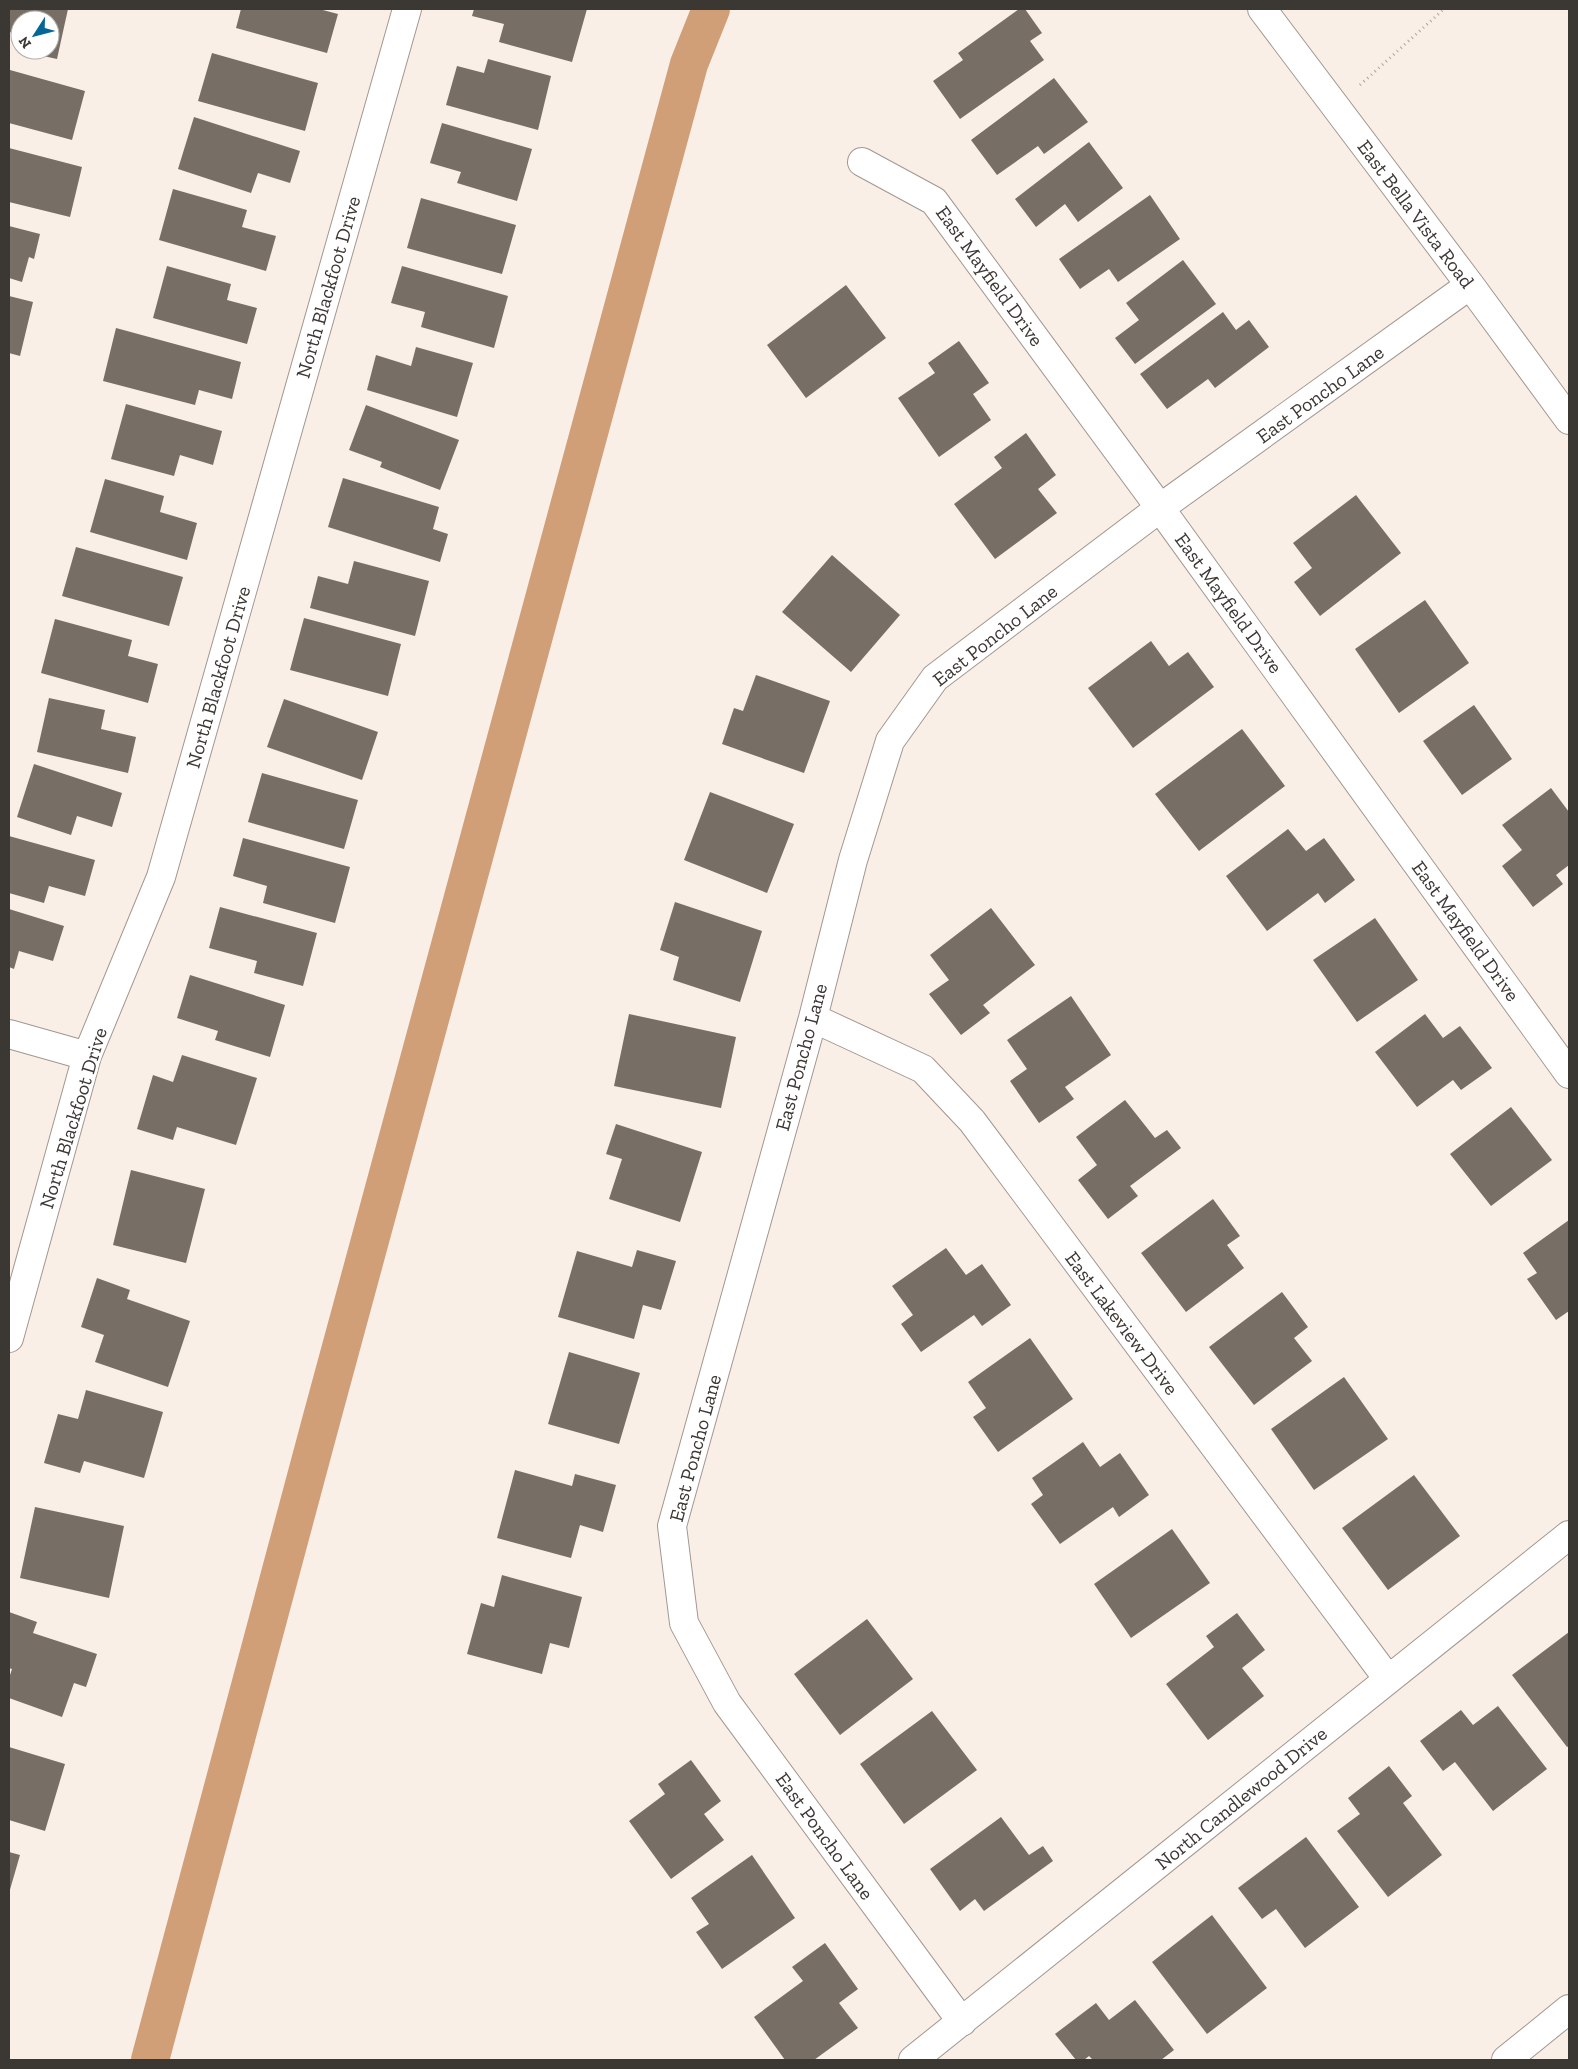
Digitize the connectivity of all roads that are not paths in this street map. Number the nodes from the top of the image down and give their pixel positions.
1 (407, 9) edge
2 (1262, 9) edge
3 (862, 162) dead end
4 (1470, 285) junction
5 (1569, 420) edge
6 (1160, 508) junction
7 (813, 1018) junction
8 (9, 1034) edge
9 (87, 1056) junction
10 (1569, 1074) edge
11 (9, 1338) edge
12 (1569, 1536) edge
13 (1388, 1680) junction
14 (1569, 2009) edge
15 (962, 2022) junction
16 (913, 2060) edge
17 (1506, 2060) edge

1 - 9 street, North Blackfoot Drive
2 - 4 street, East Bella Vista Road
3 - 6 street, East Mayfield Drive
4 - 5 street, East Bella Vista Road
4 - 6 street, East Poncho Lane
6 - 7 street, East Poncho Lane
6 - 10 street, East Mayfield Drive
7 - 13 street, East Lakeview Drive
7 - 15 street, East Poncho Lane
8 - 9 street
9 - 11 street, North Blackfoot Drive
12 - 13 street, North Candlewood Drive
13 - 15 street, North Candlewood Drive
14 - 17 street
15 - 16 street, North Candlewood Drive

